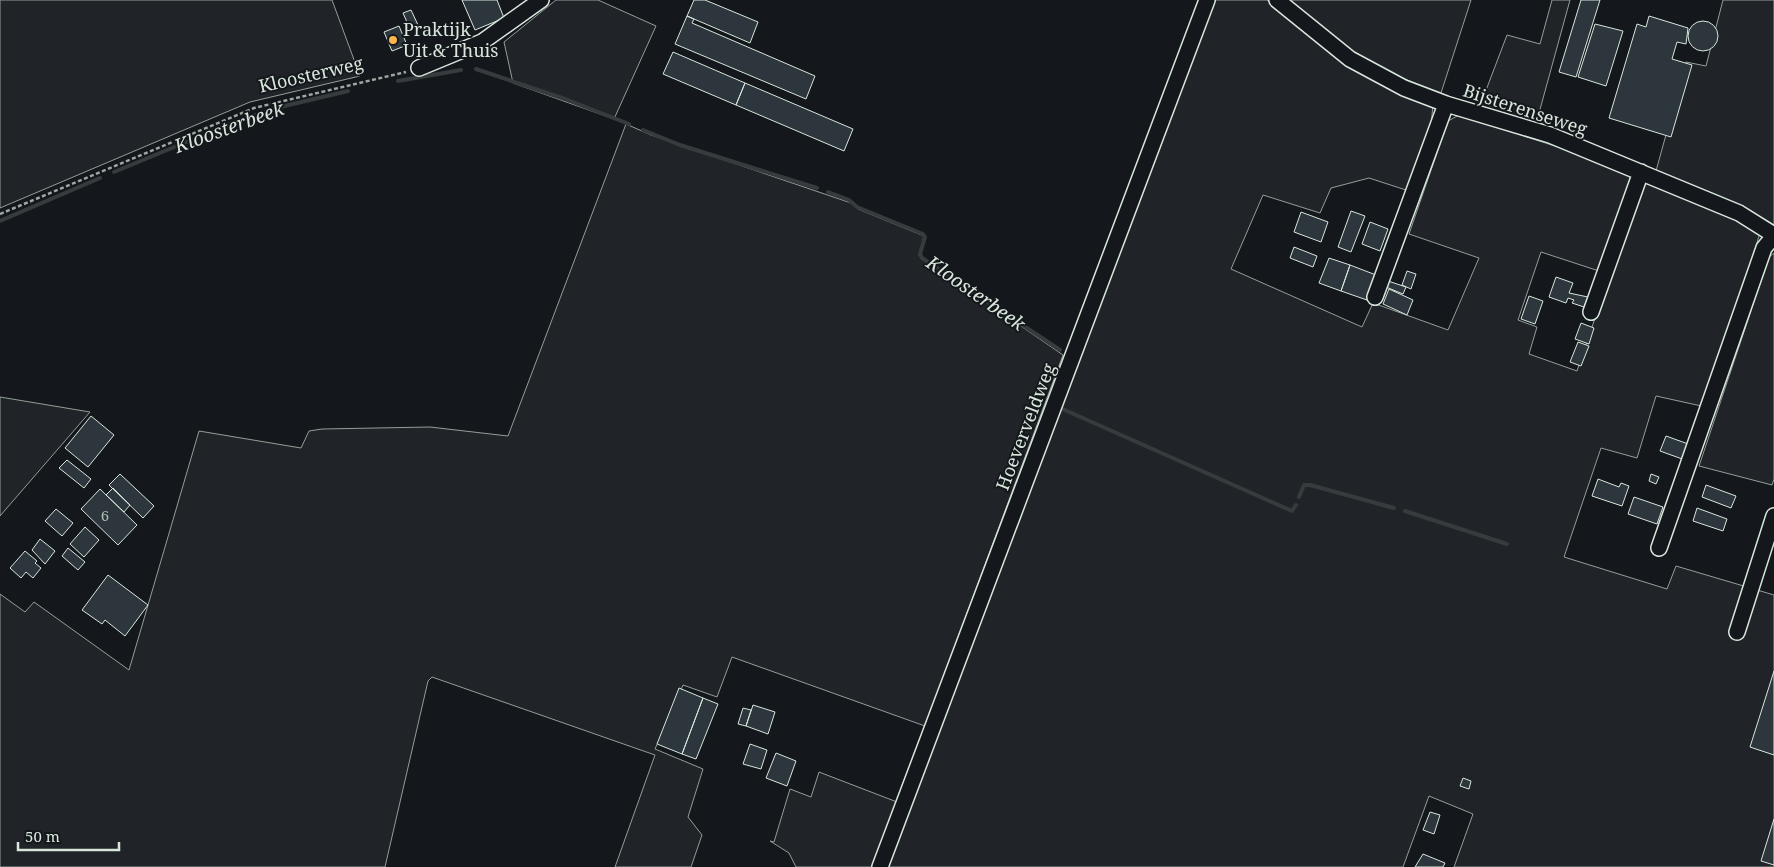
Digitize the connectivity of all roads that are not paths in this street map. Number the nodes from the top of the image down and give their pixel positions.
1 (541, 0) edge
2 (1207, 0) edge
3 (1277, 0) edge
4 (420, 68) road end
5 (1446, 104) junction
6 (1641, 172) junction
7 (1774, 236) edge
8 (1375, 297) dead end
9 (1592, 312) dead end
10 (1774, 516) edge
11 (1659, 548) dead end
12 (1737, 632) dead end
13 (880, 867) edge

1 - 4 street
2 - 13 street, Hoeverveldweg
3 - 5 street, Bijsterenseweg
5 - 6 street, Bijsterenseweg
5 - 8 street
6 - 7 street, Bijsterenseweg
6 - 9 street
7 - 11 street
10 - 12 street

